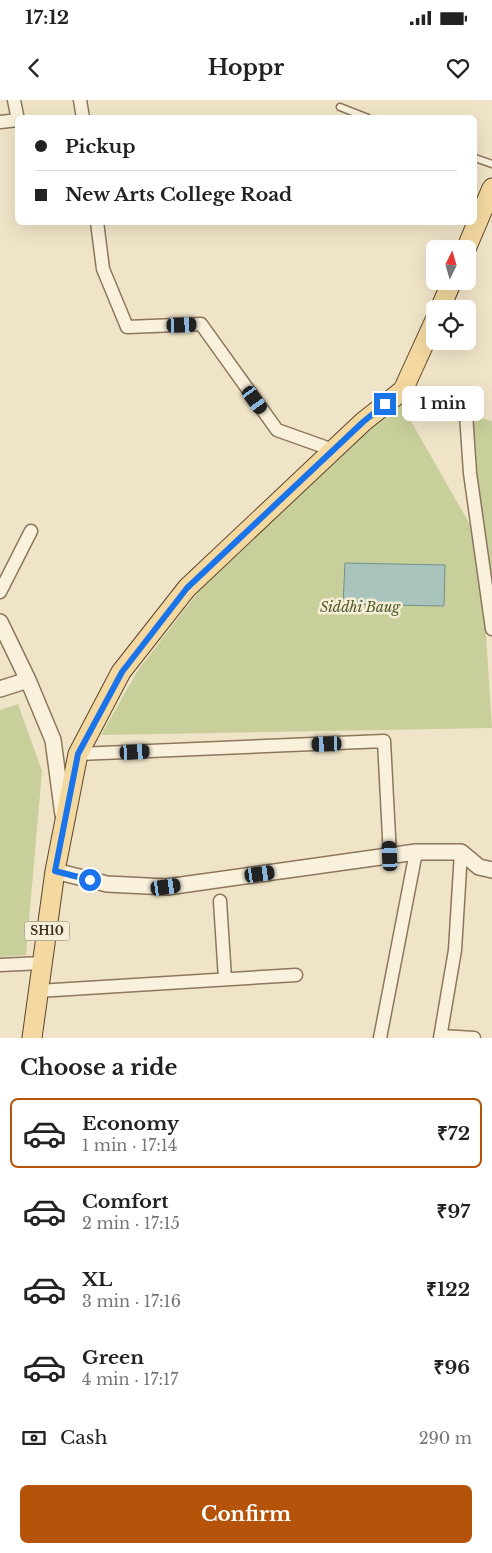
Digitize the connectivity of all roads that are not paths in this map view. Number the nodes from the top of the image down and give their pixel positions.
1 (14, 100) edge
2 (80, 100) edge
3 (340, 107) dead end
4 (17, 115) edge
5 (82, 115) edge
6 (360, 115) edge
7 (15, 120) edge
8 (0, 122) edge
9 (477, 159) edge
10 (492, 164) edge
11 (492, 188) edge
12 (477, 223) edge
13 (97, 225) edge
14 (476, 225) edge
15 (470, 240) edge
16 (426, 340) edge
17 (403, 390) junction
18 (333, 450) junction
19 (31, 531) dead end
20 (0, 592) edge
21 (0, 622) edge
22 (492, 629) edge
23 (28, 680) junction
24 (0, 689) edge
25 (78, 754) junction
26 (64, 824) junction
27 (416, 852) junction
28 (462, 852) junction
29 (390, 856) junction
30 (492, 870) edge
31 (55, 871) junction
32 (220, 901) dead end
33 (42, 963) junction
34 (0, 965) edge
35 (296, 974) dead end
36 (225, 979) junction
37 (38, 991) junction
38 (440, 1037) edge
39 (32, 1038) edge
40 (380, 1038) edge
41 (474, 1038) edge

1 - 4 street
2 - 5 street
3 - 6 lane
7 - 8 street
9 - 10 lane
11 - 12 main road
13 - 18 street
14 - 15 main road
16 - 17 main road, SH10
17 - 18 main road, SH10
17 - 22 street
18 - 25 main road, SH10
19 - 20 street
21 - 23 street
23 - 24 street
23 - 26 street
25 - 26 main road, SH10
25 - 29 street
26 - 31 main road, SH10
27 - 28 street
27 - 29 street
27 - 40 street
28 - 30 street
28 - 38 street
29 - 31 street
31 - 33 main road, SH10
32 - 36 street
33 - 34 street
33 - 37 main road, SH10
35 - 36 street
36 - 37 street
37 - 39 main road, SH10
38 - 41 street

